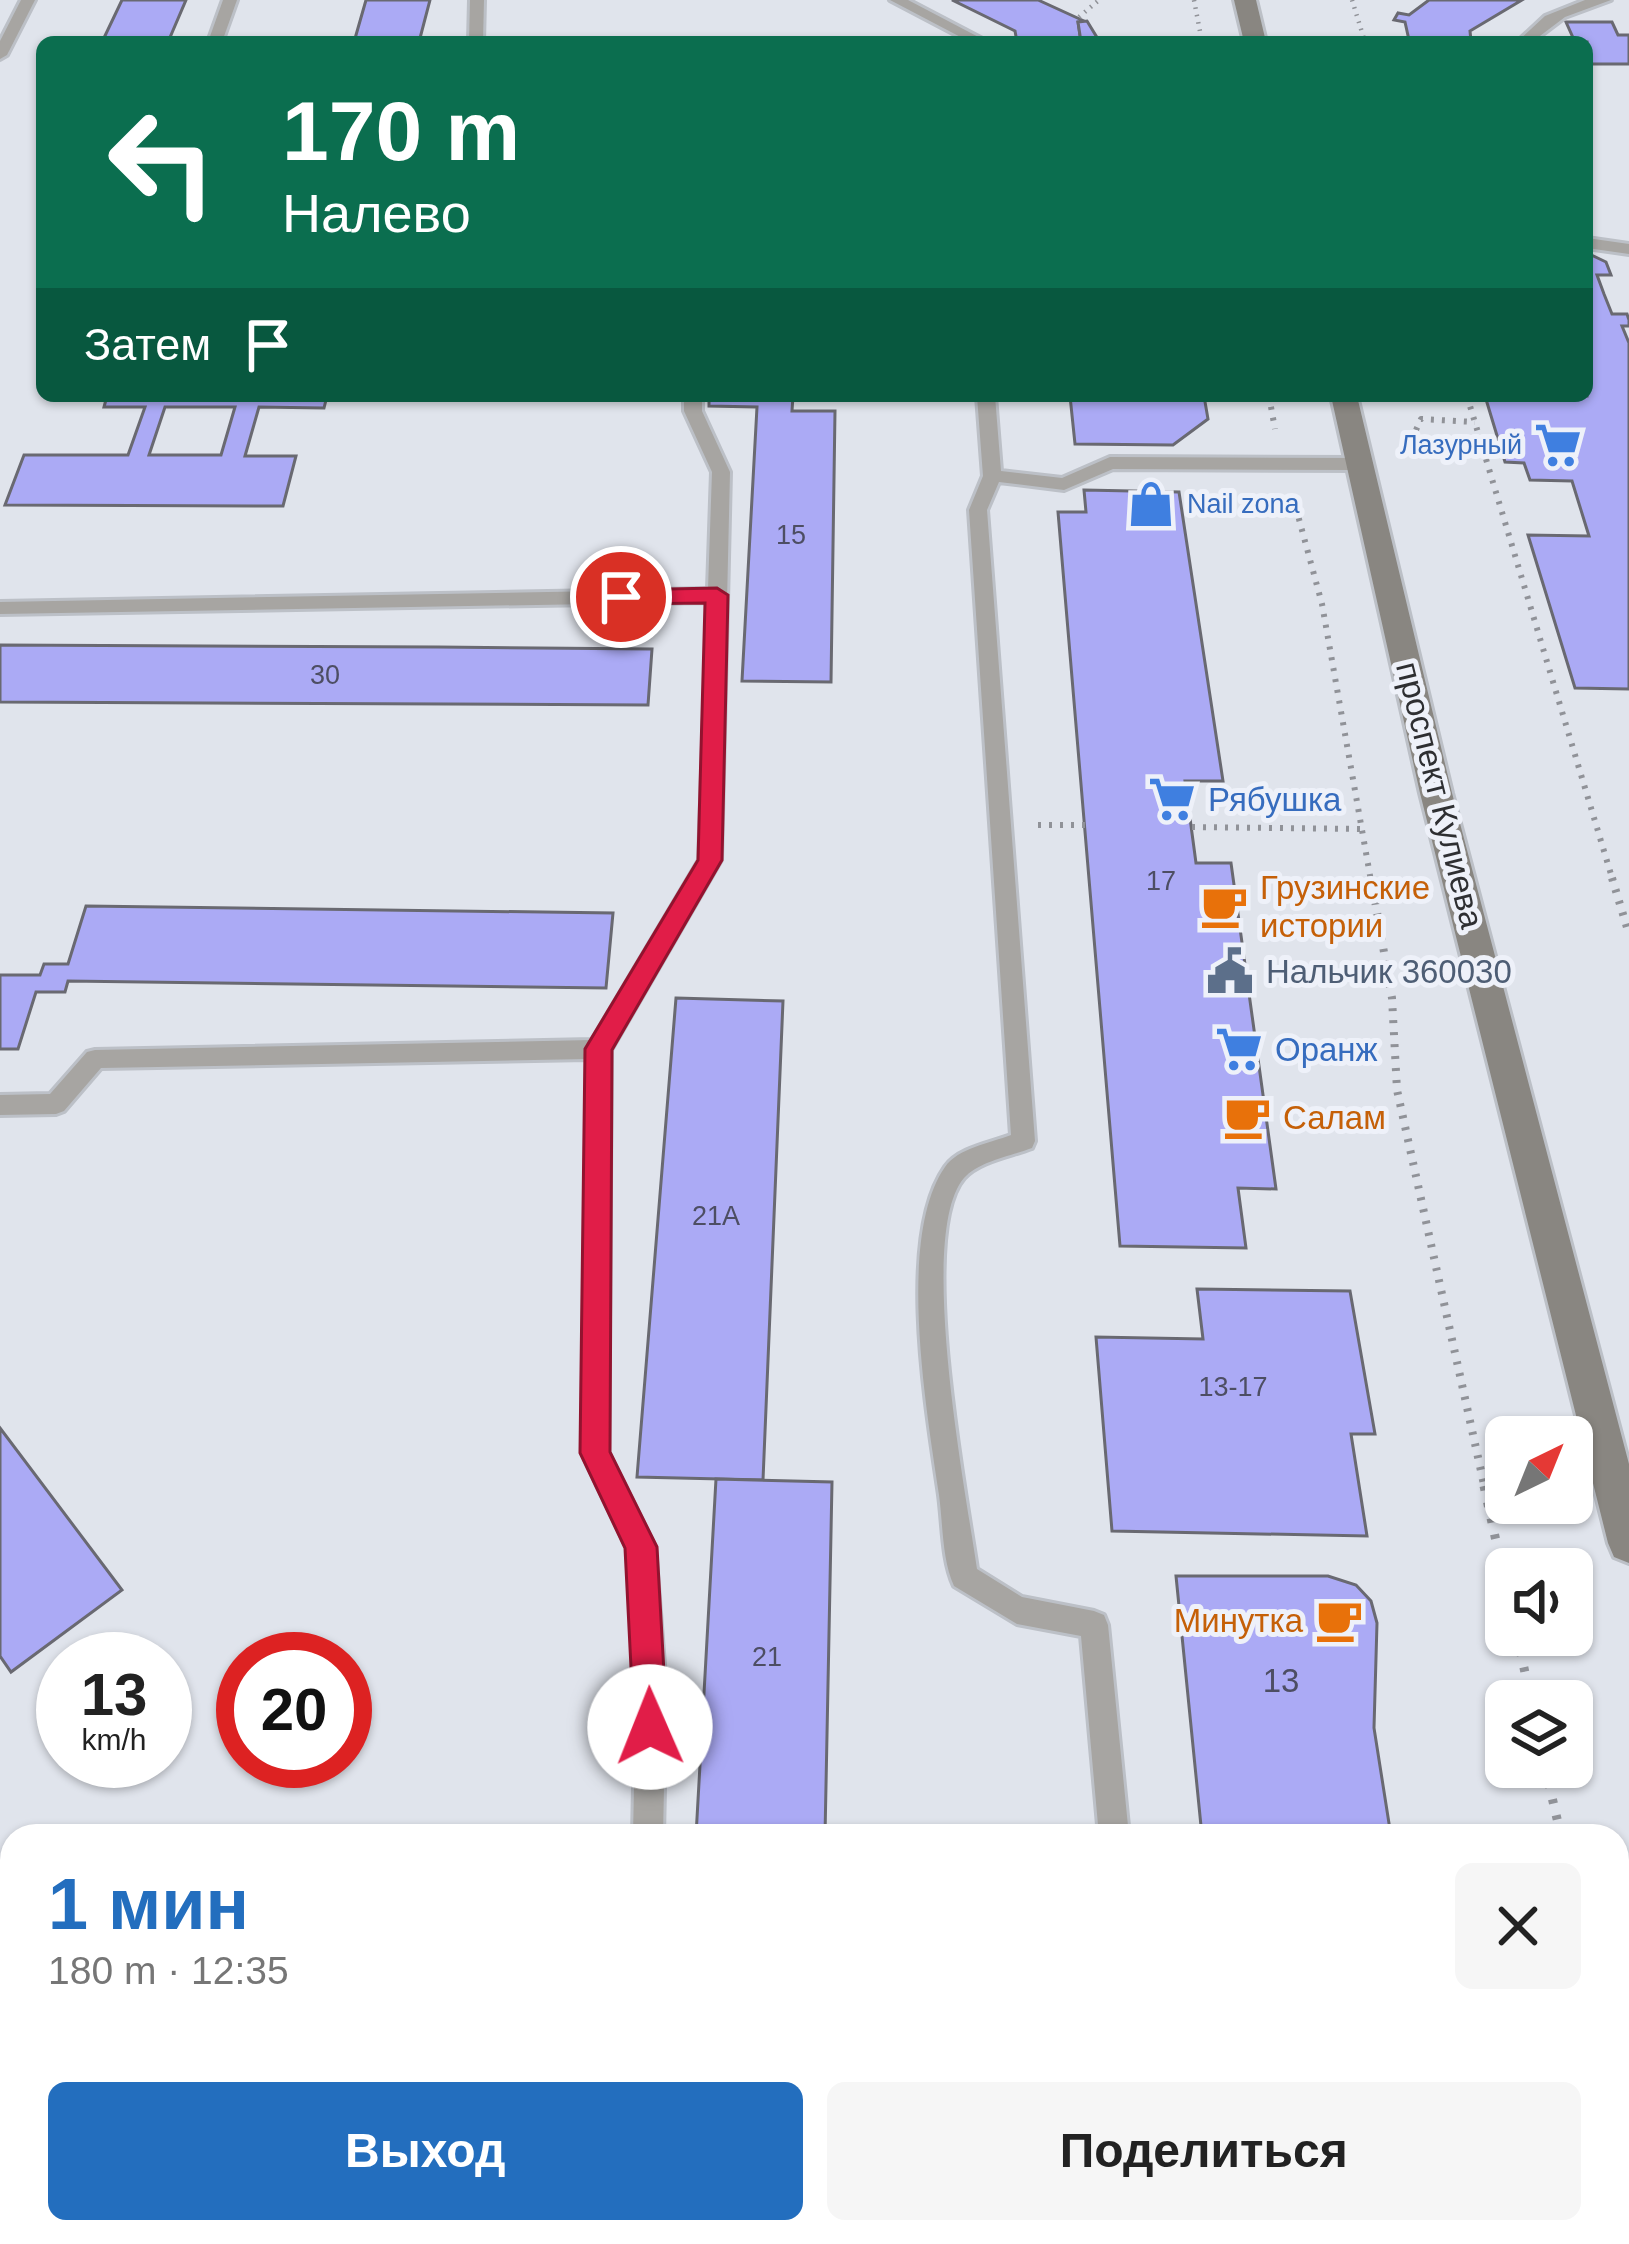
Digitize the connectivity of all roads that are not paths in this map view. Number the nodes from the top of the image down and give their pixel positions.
1 (28, 0) edge
2 (230, 0) edge
3 (477, 0) edge
4 (897, 0) edge
5 (1245, 0) edge
6 (1604, 0) edge
7 (217, 36) edge
8 (476, 36) edge
9 (969, 36) edge
10 (1254, 36) edge
11 (1528, 36) edge
12 (0, 55) edge
13 (1593, 243) edge
14 (1629, 249) edge
15 (693, 402) edge
16 (986, 402) edge
17 (1344, 402) edge
18 (1360, 464) junction
19 (992, 476) junction
20 (717, 595) junction
21 (0, 608) edge
22 (598, 1049) junction
23 (0, 1105) edge
24 (1629, 1543) edge
25 (648, 1824) edge
26 (1113, 1824) edge

1 - 12 lane
2 - 7 lane
3 - 8 lane
4 - 9 lane
5 - 10 main road
6 - 11 lane
13 - 14 lane
15 - 20 lane
16 - 19 lane
17 - 18 main road, проспект Кулиева
18 - 19 lane
18 - 24 main road, проспект Кулиева
19 - 26 lane
20 - 21 lane
20 - 22 lane
22 - 23 lane
22 - 25 lane

